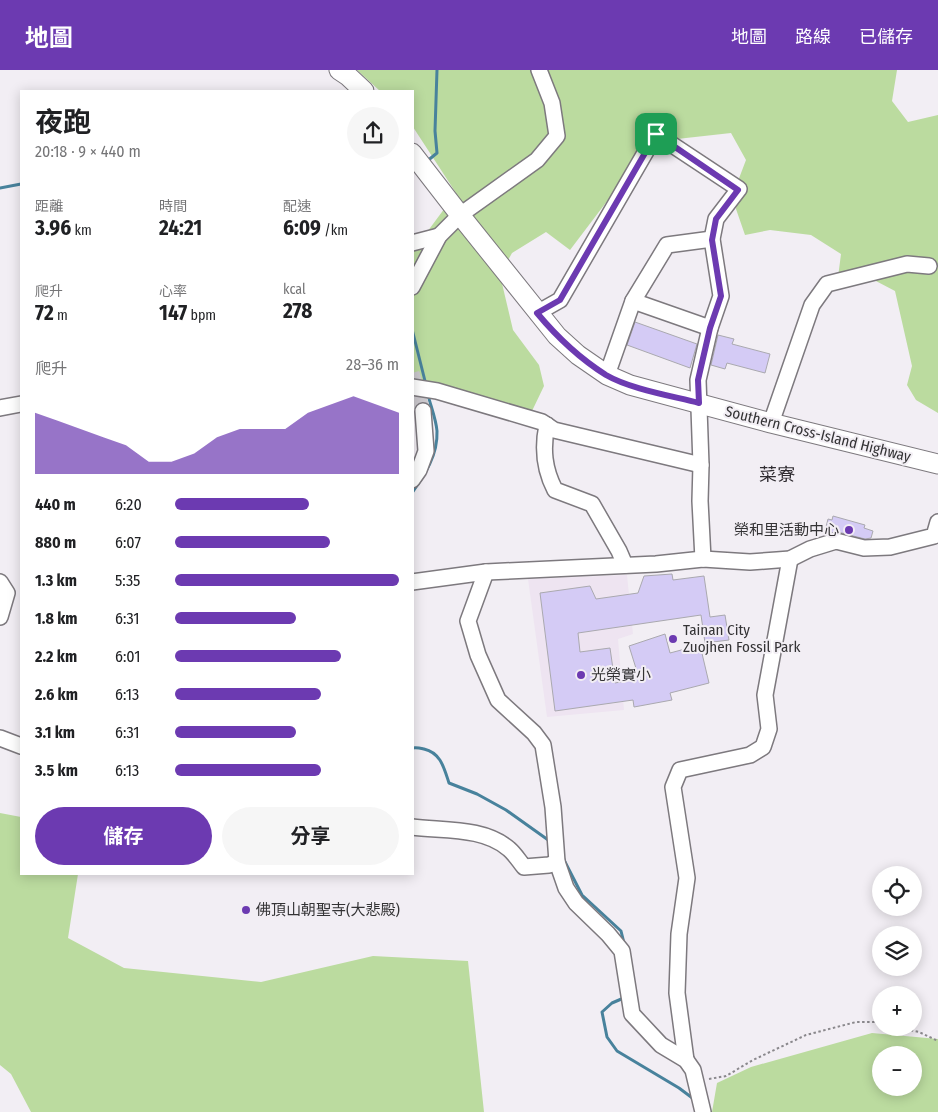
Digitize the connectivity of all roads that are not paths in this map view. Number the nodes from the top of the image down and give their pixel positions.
1 (339, 70) edge
2 (539, 70) edge
3 (363, 90) edge
4 (414, 156) edge
5 (455, 208) junction
6 (439, 236) junction
7 (712, 240) junction
8 (414, 242) edge
9 (929, 266) dead end
10 (414, 283) edge
11 (633, 301) junction
12 (537, 313) junction
13 (710, 328) junction
14 (607, 376) junction
15 (416, 387) edge
16 (699, 403) junction
17 (20, 404) edge
18 (0, 408) edge
19 (424, 411) tunnel mouth
20 (771, 424) junction
21 (547, 425) junction
22 (938, 464) edge
23 (702, 465) junction
24 (414, 477) edge
25 (937, 532) edge
26 (703, 559) junction
27 (790, 559) junction
28 (625, 565) junction
29 (486, 572) junction
30 (414, 582) edge
31 (7, 591) edge
32 (0, 617) edge
33 (0, 738) edge
34 (20, 746) edge
35 (414, 827) edge
36 (557, 862) junction
37 (686, 1060) junction
38 (703, 1112) edge

1 - 3 main road
2 - 5 lane
4 - 5 main road, Southern Cross-Island Highway
5 - 6 lane
5 - 12 main road, Southern Cross-Island Highway
6 - 8 lane
6 - 10 lane
7 - 11 lane
7 - 12 lane
7 - 13 lane
9 - 20 lane
11 - 13 lane
11 - 14 lane
12 - 14 main road, Southern Cross-Island Highway
13 - 16 lane
14 - 16 main road, Southern Cross-Island Highway
15 - 21 lane
16 - 20 main road, Southern Cross-Island Highway
16 - 23 lane
17 - 18 lane
19 - 24 lane
20 - 22 main road, Southern Cross-Island Highway
21 - 23 lane
21 - 28 lane
23 - 26 lane
25 - 27 lane
26 - 27 lane
26 - 28 lane
27 - 37 lane
28 - 29 lane
29 - 30 lane
29 - 36 lane
31 - 32 lane
33 - 34 lane
35 - 36 lane
36 - 37 lane
37 - 38 lane

